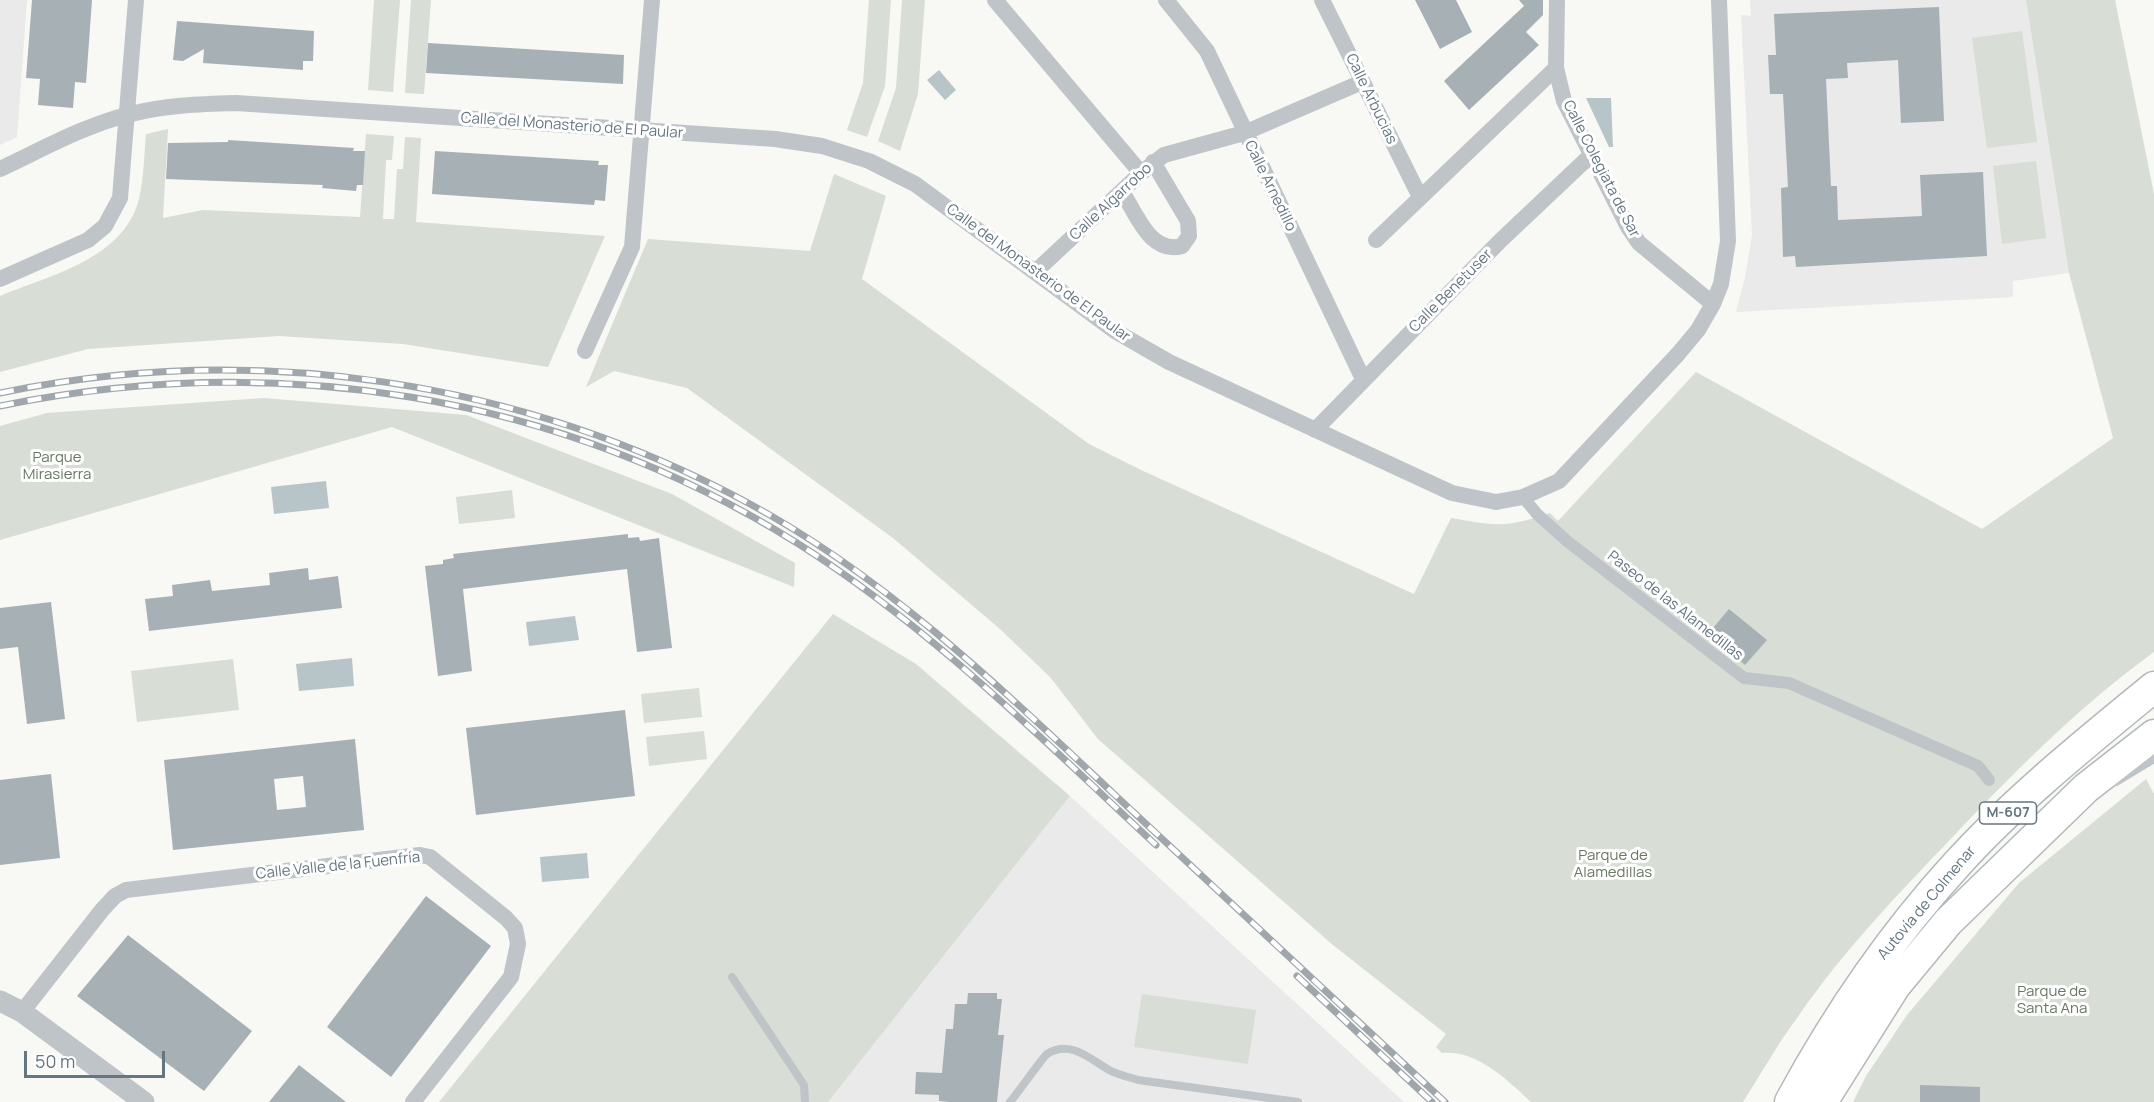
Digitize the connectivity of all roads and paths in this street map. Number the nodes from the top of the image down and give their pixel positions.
1 (136, 0) edge
2 (652, 0) edge
3 (995, 0) edge
4 (1167, 0) edge
5 (1322, 0) edge
6 (1557, 0) edge
7 (1719, 0) edge
8 (1556, 68) junction
9 (1362, 82) junction
10 (129, 114) junction
11 (643, 130) junction
12 (1244, 133) junction
13 (1591, 155) junction
14 (1147, 168) junction
15 (0, 169) edge
16 (1122, 192) junction
17 (1420, 197) junction
18 (1376, 240) dead end
19 (1035, 272) junction
20 (0, 279) edge
21 (1713, 304) junction
22 (585, 351) dead end
23 (1363, 379) junction
24 (1315, 430) junction
25 (1523, 497) junction
26 (2154, 687) edge
27 (2154, 735) edge
28 (2154, 759) edge
29 (1989, 780) dead end
30 (2086, 788) junction
31 (1948, 921) junction
32 (1881, 958) junction
33 (732, 977) dead end
34 (0, 1001) edge
35 (22, 1012) junction
36 (144, 1102) edge
37 (413, 1102) edge
38 (805, 1102) edge
39 (1010, 1102) edge
40 (1298, 1102) edge
41 (1768, 1102) edge
42 (1790, 1102) edge
43 (1822, 1102) edge
44 (1837, 1102) edge

1 - 10 street
2 - 11 street
3 - 14 street
4 - 12 street, Calle Arnedillo
5 - 9 street, Calle Arbucias
6 - 8 street, Calle Colegiata de Sar
7 - 21 street, Calle del Monasterio de El Paular
8 - 13 street, Calle Colegiata de Sar
8 - 17 street
9 - 12 street, Calle Algarrobo
9 - 17 street, Calle Arbucias
10 - 11 street, Calle del Monasterio de El Paular
10 - 15 street, Calle del Monasterio de El Paular
10 - 20 street
11 - 19 street, Calle del Monasterio de El Paular
11 - 22 street
12 - 14 street, Calle Algarrobo
12 - 23 street, Calle Arnedillo
13 - 21 street, Calle Colegiata de Sar
13 - 23 street, Calle Benetuser
14 - 16 street, Calle Algarrobo
14 - 16 street
16 - 19 street, Calle Algarrobo
17 - 18 street
19 - 24 street, Calle del Monasterio de El Paular
21 - 25 street, Calle del Monasterio de El Paular
23 - 24 street, Calle Benetuser
24 - 25 street, Calle del Monasterio de El Paular
25 - 29 street, Paseo de las Alamedillas
26 - 32 highway, Autovía de Colmenar / M-607
27 - 30 highway, Autovía de Colmenar / M-607
28 - 30 lane
30 - 31 highway, Autovía de Colmenar / M-607
31 - 43 highway, Autovía de Colmenar / M-607
31 - 44 highway, M-607
32 - 41 highway, M-607
32 - 42 highway, Autovía de Colmenar / M-607
33 - 38 lane
34 - 35 street
35 - 36 street
35 - 37 street, Calle Valle de la Fuenfría
39 - 40 lane

